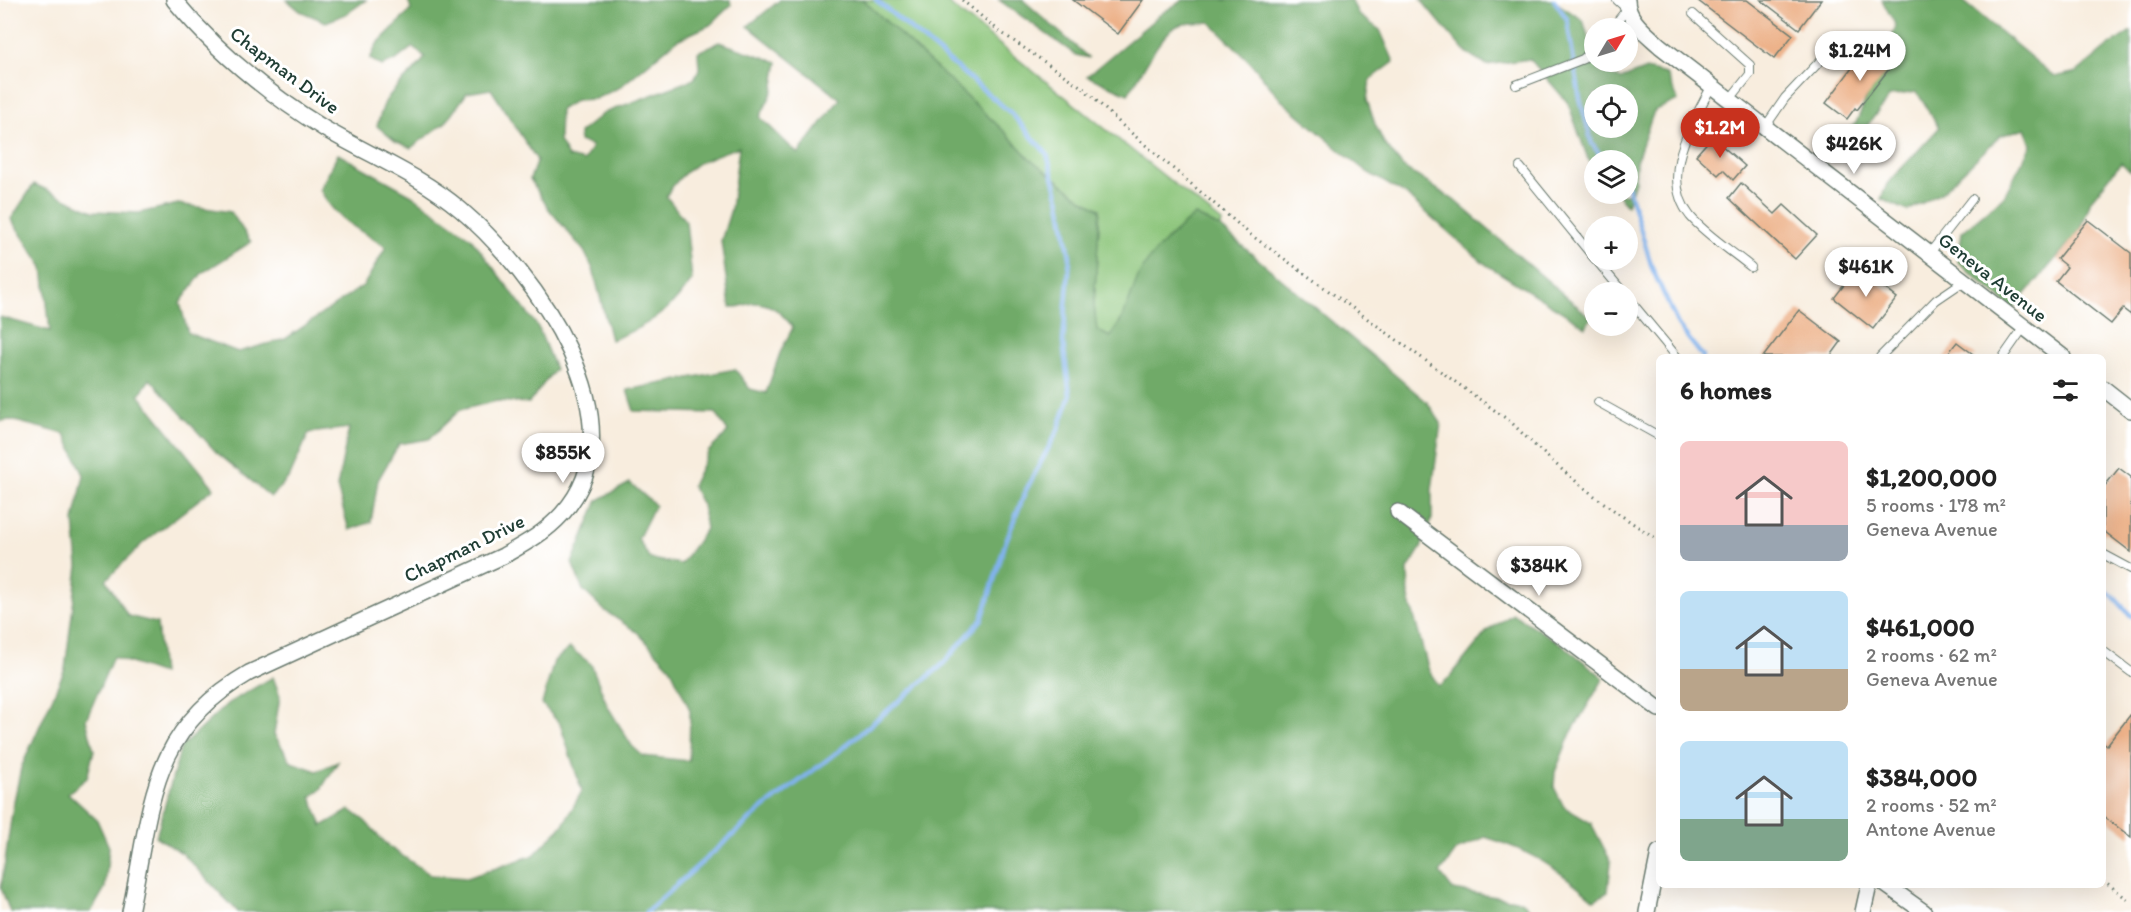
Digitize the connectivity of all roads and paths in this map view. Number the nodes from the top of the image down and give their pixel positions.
1 (174, 0) edge
2 (962, 0) edge
3 (1624, 3) edge
4 (1693, 14) dead end
5 (1617, 18) edge
6 (1840, 39) dead end
7 (1584, 58) edge
8 (1516, 85) dead end
9 (1712, 86) junction
10 (1730, 99) junction
11 (1765, 127) junction
12 (1520, 167) dead end
13 (1972, 199) dead end
14 (1584, 246) edge
15 (1929, 254) junction
16 (1751, 267) dead end
17 (1604, 270) edge
18 (1964, 281) junction
19 (1615, 282) edge
20 (1638, 310) edge
21 (2024, 327) junction
22 (1675, 354) edge
23 (1883, 354) edge
24 (2005, 354) edge
25 (2059, 354) edge
26 (2106, 390) edge
27 (1598, 402) dead end
28 (2131, 410) edge
29 (1656, 434) edge
30 (1398, 512) dead end
31 (1656, 538) edge
32 (2106, 556) edge
33 (2131, 568) edge
34 (2106, 653) edge
35 (2131, 672) edge
36 (1656, 707) edge
37 (1656, 867) edge
38 (2106, 882) edge
39 (1868, 888) edge
40 (1890, 888) edge
41 (2131, 902) edge
42 (130, 912) edge
43 (1647, 912) edge
44 (1863, 912) edge
45 (1924, 912) edge

1 - 42 street, Chapman Drive
2 - 31 path
3 - 5 lane
3 - 9 street, Geneva Avenue
4 - 10 lane
6 - 11 lane
7 - 8 lane
9 - 10 street, Geneva Avenue
9 - 16 lane
10 - 11 street, Geneva Avenue
11 - 15 street, Geneva Avenue
12 - 14 lane
13 - 15 lane
15 - 18 street, Geneva Avenue
17 - 19 lane
18 - 21 street, Geneva Avenue
18 - 23 lane
20 - 22 lane
21 - 24 lane
21 - 25 street, Geneva Avenue
26 - 28 street
27 - 29 lane
30 - 36 street
32 - 33 lane
34 - 35 lane
37 - 43 street
38 - 41 path
39 - 44 street
40 - 45 street

